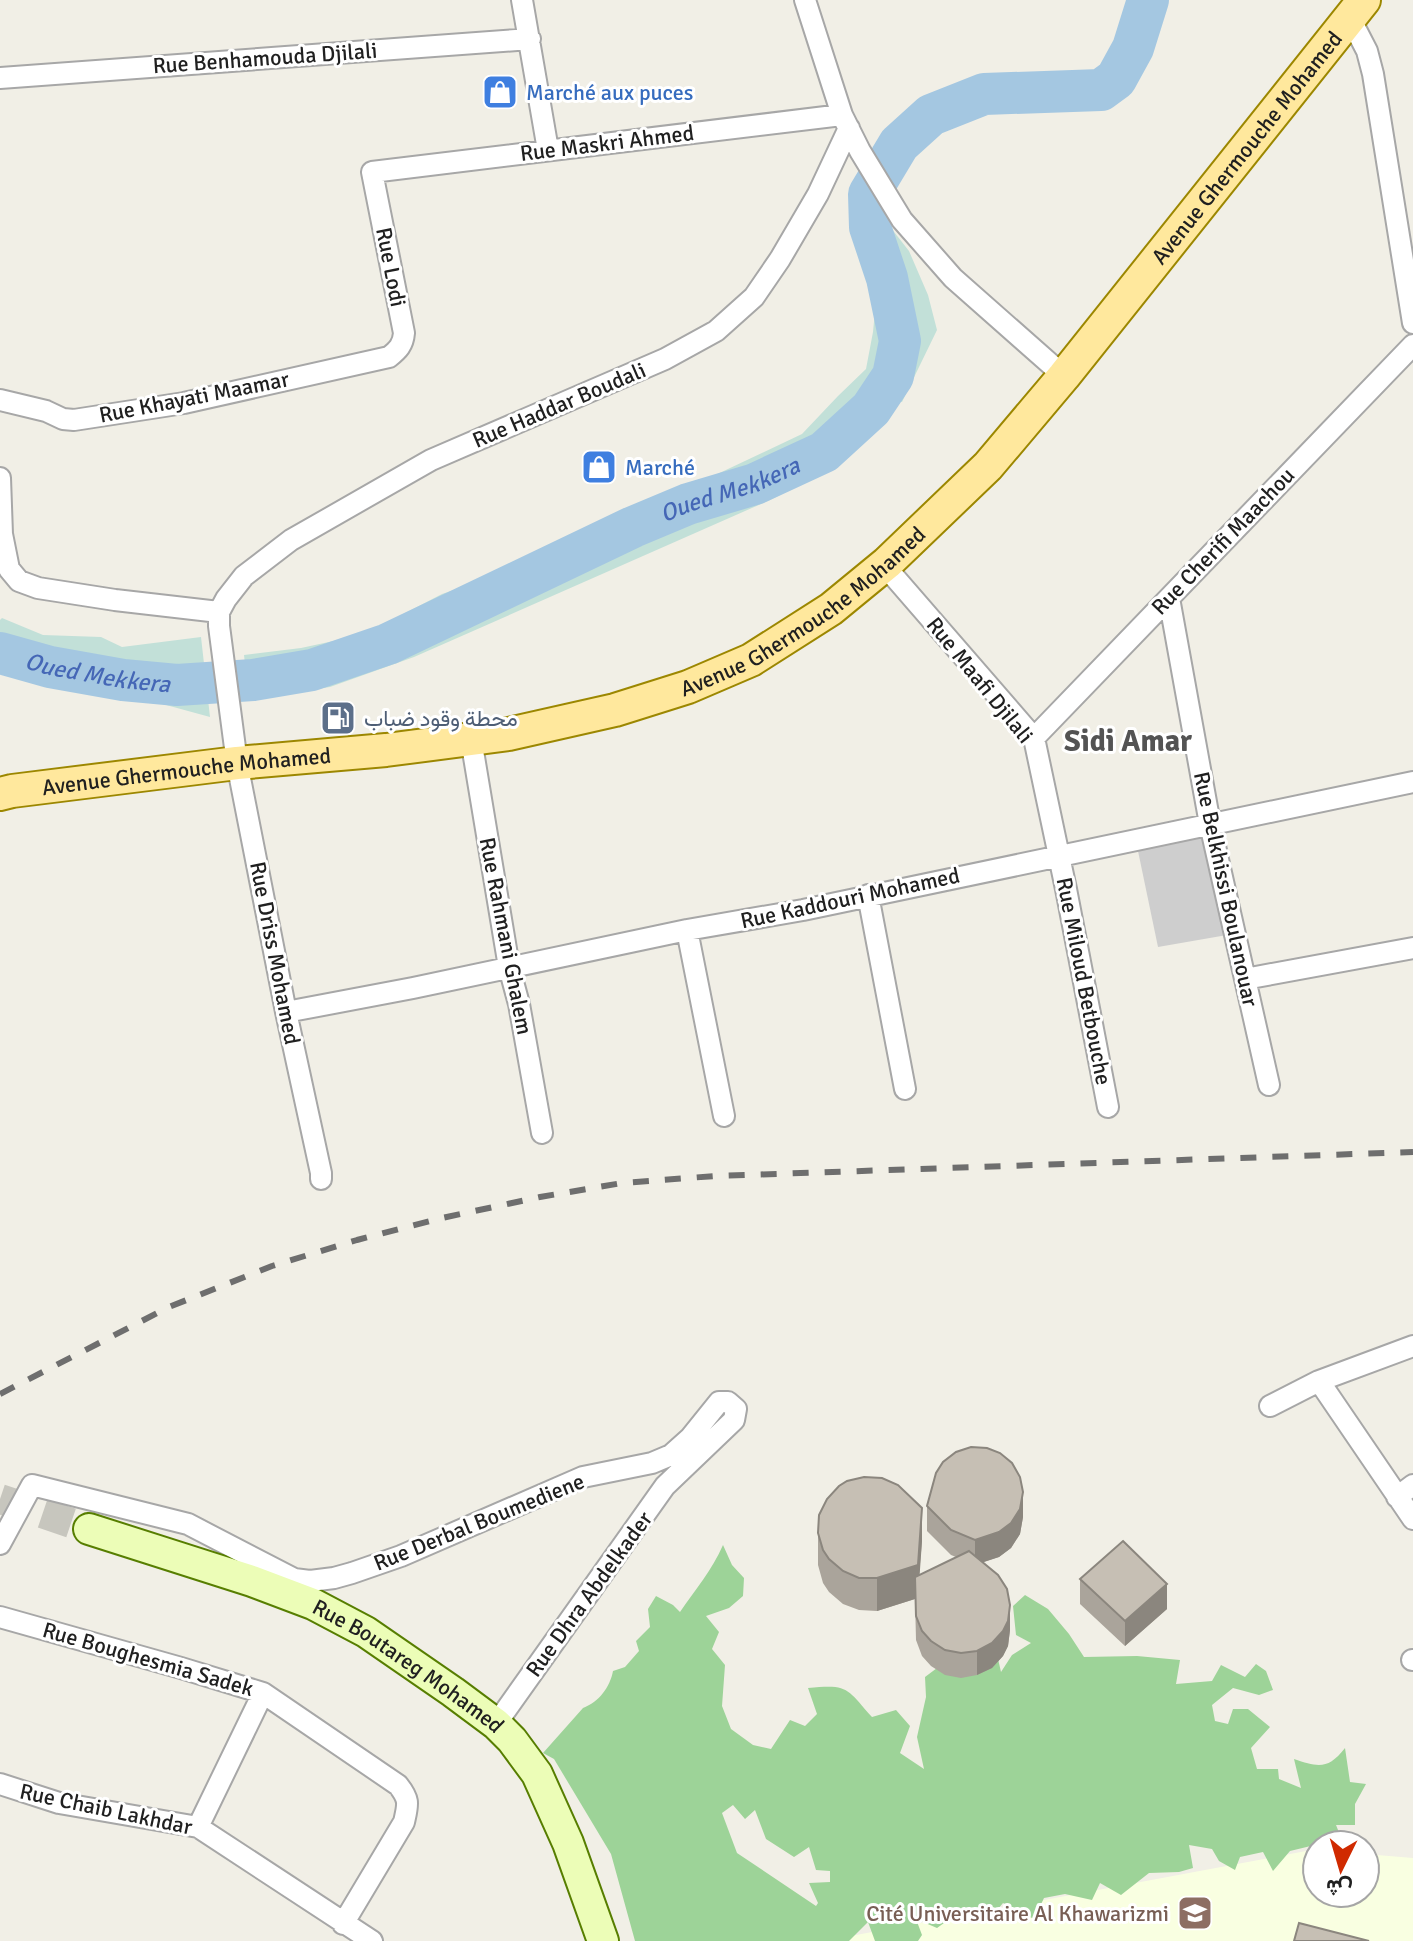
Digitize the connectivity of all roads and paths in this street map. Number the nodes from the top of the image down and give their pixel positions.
1 (522, 0) edge
2 (805, 0) edge
3 (1357, 9) edge
4 (530, 39) junction
5 (0, 78) edge
6 (845, 122) junction
7 (548, 150) junction
8 (372, 172) joint
9 (1413, 323) edge
10 (1413, 345) edge
11 (389, 357) joint
12 (1064, 376) junction
13 (0, 400) edge
14 (0, 478) edge
15 (884, 565) junction
16 (1169, 598) junction
17 (219, 619) junction
18 (1034, 738) junction
19 (471, 739) junction
20 (237, 763) junction
21 (1413, 782) edge
22 (0, 794) edge
23 (1210, 824) junction
24 (1059, 855) junction
25 (868, 895) junction
26 (687, 930) junction
27 (1413, 948) edge
28 (509, 967) junction
29 (1245, 979) junction
30 (286, 1012) junction
31 (1269, 1085) dead end
32 (905, 1089) dead end
33 (1108, 1107) dead end
34 (724, 1116) dead end
35 (542, 1133) dead end
36 (321, 1179) dead end
37 (1413, 1346) edge
38 (1319, 1381) junction
39 (1270, 1406) dead end
40 (670, 1462) joint
41 (1405, 1491) edge
42 (1413, 1519) edge
43 (89, 1529) tunnel mouth
44 (0, 1544) edge
45 (0, 1617) edge
46 (263, 1693) junction
47 (496, 1724) junction
48 (0, 1784) edge
49 (198, 1827) junction
50 (343, 1924) junction
51 (372, 1941) edge
52 (603, 1941) edge

1 - 4 street
2 - 6 street
3 - 9 street
3 - 12 main road, Avenue Ghermouche Mohamed
4 - 5 street, Rue Benhamouda Djilali
4 - 7 street
6 - 7 street, Rue Maskri Ahmed
6 - 12 street
6 - 17 street, Rue Haddar Boudali
7 - 8 street, Rue Maskri Ahmed
8 - 11 street, Rue Lodi
10 - 16 street, Rue Cherifi Maachou
11 - 13 street, Rue Khayati Maamar
12 - 15 main road, Avenue Ghermouche Mohamed
14 - 17 street
15 - 18 street, Rue Maafi Djilali
15 - 19 main road, Avenue Ghermouche Mohamed
16 - 18 street, Rue Cherifi Maachou
16 - 23 street, Rue Belkhissi Boulanouar
17 - 20 street, Rue Driss Mohamed
18 - 24 street, Rue Maafi Djilali
19 - 20 main road, Avenue Ghermouche Mohamed
19 - 28 street, Rue Rahmani Ghalem
20 - 22 main road, Avenue Ghermouche Mohamed
20 - 30 street, Rue Driss Mohamed
21 - 23 street, Rue Kaddouri Mohamed
23 - 24 street, Rue Kaddouri Mohamed
23 - 29 street, Rue Belkhissi Boulanouar
24 - 25 street, Rue Kaddouri Mohamed
24 - 33 street, Rue Miloud Betbouche
25 - 26 street, Rue Kaddouri Mohamed
25 - 32 street
26 - 28 street, Rue Kaddouri Mohamed
26 - 34 street
27 - 29 street
28 - 30 street, Rue Kaddouri Mohamed
28 - 35 street, Rue Rahmani Ghalem
29 - 31 street, Rue Belkhissi Boulanouar
30 - 36 street, Rue Driss Mohamed
37 - 38 street
38 - 39 street
38 - 41 street
40 - 44 street, Rue Derbal Boumediene
40 - 47 street, Rue Dhra Abdelkader
41 - 42 street
43 - 47 street, Rue Boutareg Mohamed
45 - 46 street, Rue Boughesmia Sadek
46 - 49 street
46 - 50 street, Rue Boughesmia Sadek
47 - 52 street, Rue Boutareg Mohamed
48 - 49 street, Rue Chaib Lakhdar
49 - 50 street, Rue Chaib Lakhdar
50 - 51 street, Rue Chaib Lakhdar

